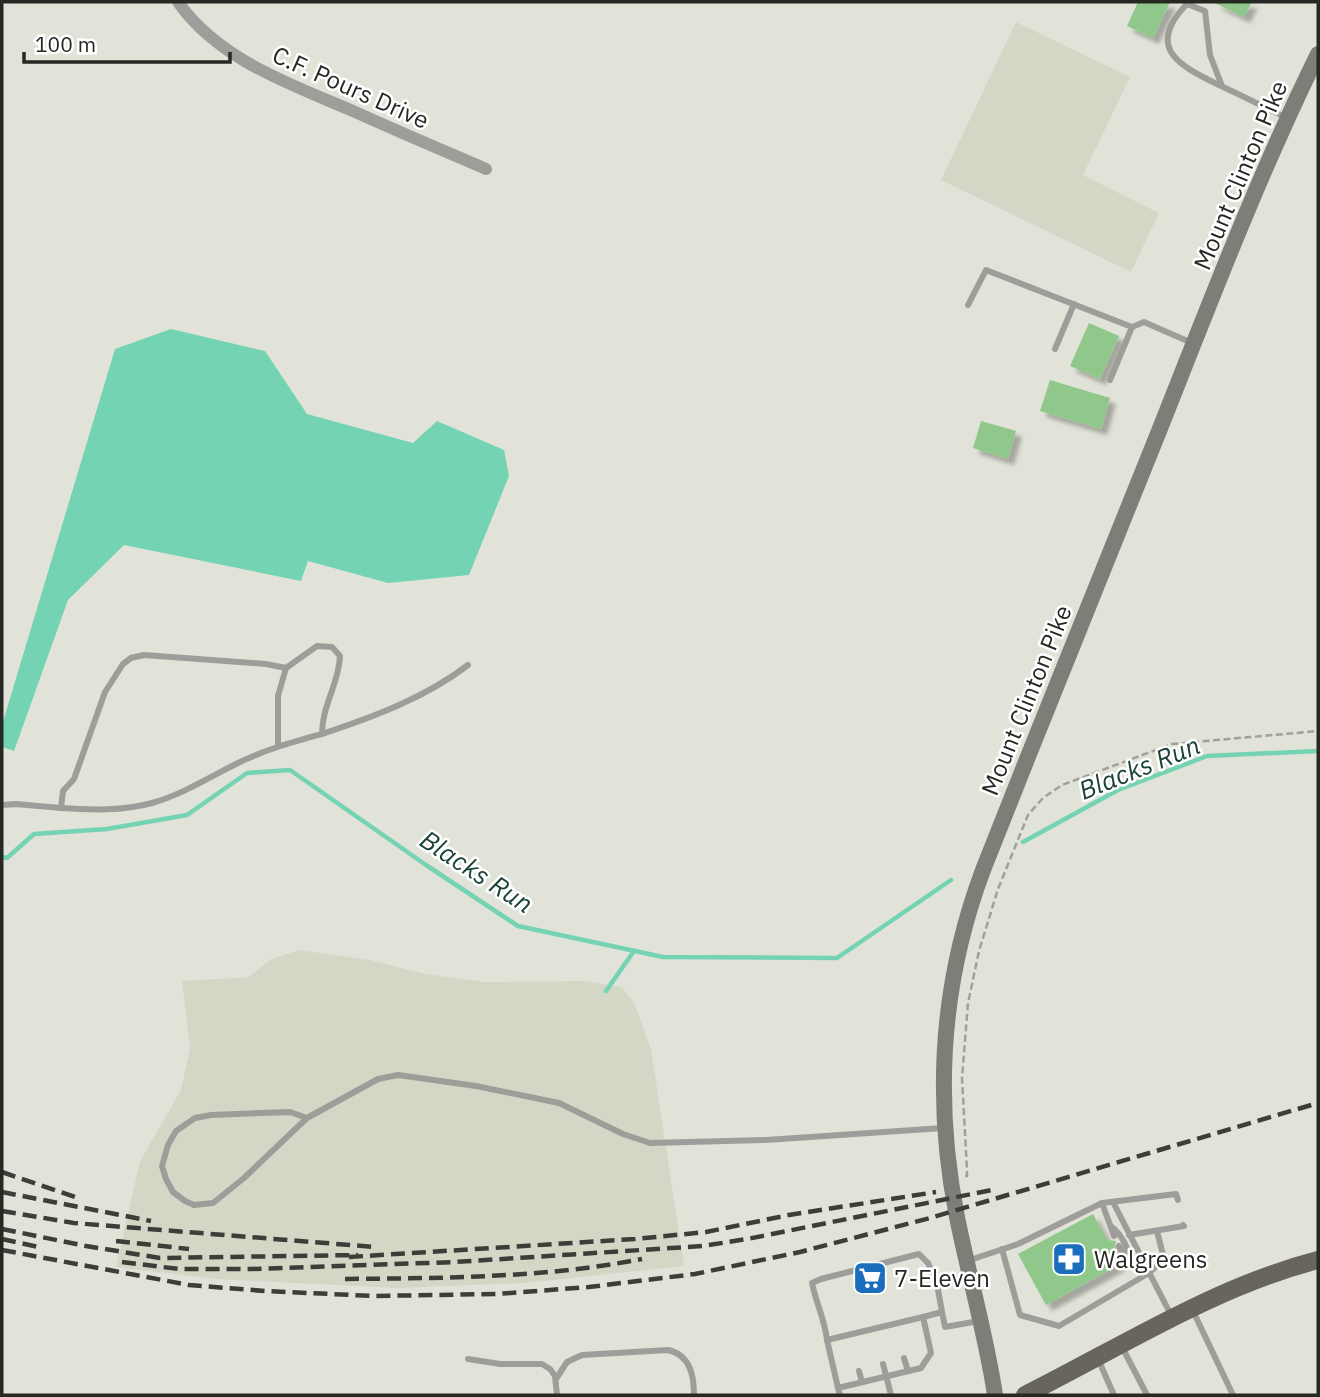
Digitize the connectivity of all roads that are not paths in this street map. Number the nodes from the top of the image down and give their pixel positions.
1 (178, 2) edge
2 (1318, 54) edge
3 (1222, 86) junction
4 (1287, 118) junction
5 (486, 169) dead end
6 (1074, 304) junction
7 (968, 305) dead end
8 (1132, 327) junction
9 (1194, 343) junction
10 (1055, 349) dead end
11 (1110, 380) dead end
12 (468, 666) dead end
13 (286, 668) junction
14 (322, 734) junction
15 (278, 745) junction
16 (2, 805) edge
17 (61, 808) junction
18 (307, 1118) junction
19 (945, 1128) junction
20 (1145, 1198) junction
21 (1135, 1199) junction
22 (1178, 1200) dead end
23 (1113, 1202) junction
24 (1102, 1203) junction
25 (1147, 1206) dead end
26 (1136, 1208) dead end
27 (1160, 1221) dead end
28 (1170, 1221) dead end
29 (1150, 1222) dead end
30 (1140, 1224) dead end
31 (1183, 1224) dead end
32 (1112, 1227) junction
33 (1171, 1229) junction
34 (1157, 1231) junction
35 (1142, 1233) junction
36 (1129, 1235) junction
37 (1114, 1236) dead end
38 (1119, 1246) dead end
39 (1002, 1250) junction
40 (1318, 1260) edge
41 (1130, 1262) junction
42 (969, 1269) junction
43 (1147, 1270) junction
44 (937, 1284) junction
45 (1192, 1309) junction
46 (942, 1312) junction
47 (923, 1317) junction
48 (1173, 1318) junction
49 (981, 1320) junction
50 (849, 1335) junction
51 (827, 1340) junction
52 (851, 1343) dead end
53 (1121, 1345) junction
54 (904, 1358) dead end
55 (1097, 1358) junction
56 (468, 1359) dead end
57 (883, 1364) dead end
58 (859, 1371) dead end
59 (908, 1371) junction
60 (886, 1376) junction
61 (556, 1379) junction
62 (862, 1382) junction
63 (839, 1392) edge
64 (557, 1395) edge
65 (694, 1395) edge
66 (891, 1395) edge
67 (995, 1395) edge
68 (1025, 1395) edge
69 (1114, 1395) edge
70 (1147, 1395) edge
71 (1233, 1395) edge

1 - 5 street, C.F. Pours Drive
2 - 4 main road, Mount Clinton Pike
3 - 3 lane
3 - 4 lane
4 - 9 main road, Mount Clinton Pike
6 - 7 lane
6 - 8 lane
6 - 10 lane
8 - 9 lane
8 - 11 lane
9 - 19 main road, Mount Clinton Pike
12 - 14 lane
13 - 14 lane
13 - 15 lane
13 - 17 lane
14 - 15 lane
15 - 17 lane
16 - 17 lane
18 - 18 lane
18 - 19 lane
19 - 42 main road, Mount Clinton Pike
20 - 21 lane
20 - 22 lane
20 - 25 lane
21 - 23 lane
21 - 26 lane
23 - 24 lane
23 - 36 lane
24 - 32 lane
24 - 39 lane
27 - 34 lane
28 - 33 lane
29 - 34 lane
30 - 35 lane
31 - 33 lane
32 - 37 lane
32 - 41 lane
33 - 34 lane
34 - 35 lane
34 - 43 lane
35 - 36 lane
36 - 43 lane
38 - 41 lane
39 - 42 lane
39 - 43 lane
40 - 45 main road
41 - 43 lane
42 - 44 lane
42 - 49 main road, Mount Clinton Pike
43 - 48 lane
44 - 46 lane
44 - 51 lane
45 - 48 main road
45 - 71 lane
46 - 47 lane
46 - 49 lane
47 - 50 lane
47 - 59 lane
48 - 53 main road
49 - 67 main road, Mount Clinton Pike
50 - 51 lane
50 - 52 lane
51 - 63 lane
53 - 55 main road
53 - 70 lane
54 - 59 lane
55 - 68 main road
55 - 69 lane
56 - 61 lane
57 - 60 lane
58 - 62 lane
59 - 60 lane
60 - 62 lane
60 - 66 lane
61 - 64 lane
61 - 65 lane
62 - 63 lane

